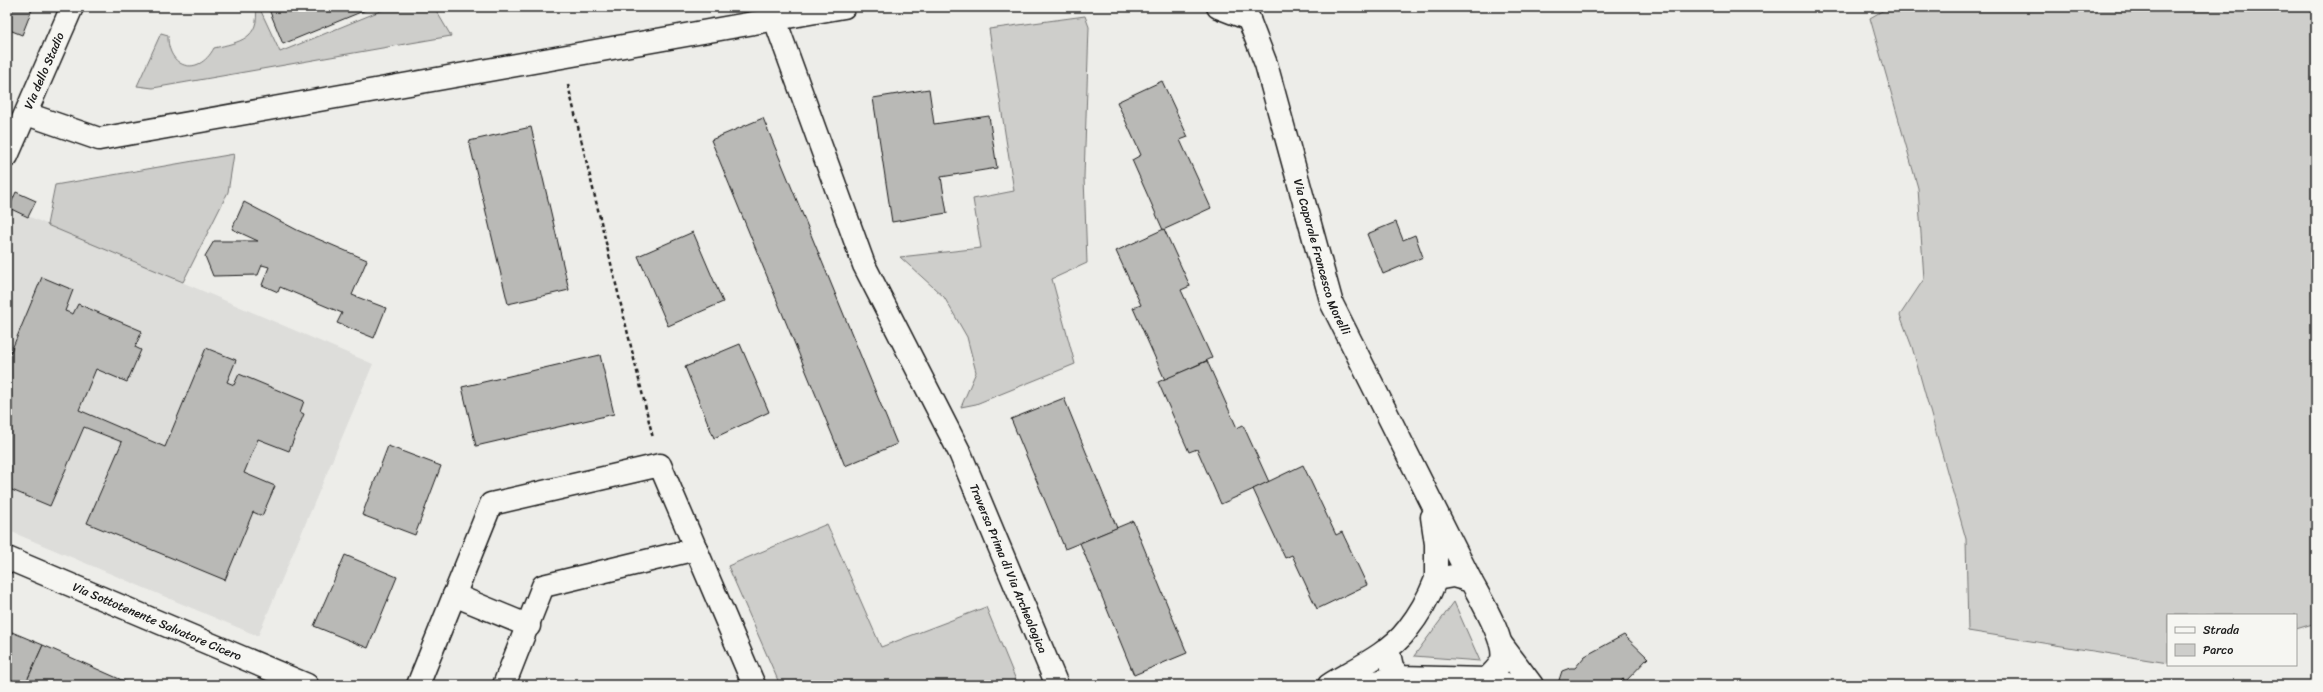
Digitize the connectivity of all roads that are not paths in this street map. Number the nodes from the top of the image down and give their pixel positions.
1 (72, 7) edge
2 (844, 7) edge
3 (1218, 7) edge
4 (1246, 13) edge
5 (776, 20) junction
6 (27, 114) junction
7 (7, 156) edge
8 (1429, 496) junction
9 (696, 549) junction
10 (7, 558) edge
11 (1436, 579) junction
12 (1471, 581) junction
13 (454, 595) junction
14 (528, 626) junction
15 (1502, 645) junction
16 (1388, 649) junction
17 (1400, 677) junction
18 (1487, 679) junction
19 (307, 685) edge
20 (418, 685) edge
21 (504, 685) edge
22 (754, 685) edge
23 (1057, 685) edge
24 (1329, 685) edge
25 (1360, 685) edge
26 (1510, 685) edge
27 (1532, 685) edge

1 - 6 street, Via dello Stadio
2 - 5 street
3 - 4 street
4 - 8 street, Via Caporale Francesco Morelli
5 - 6 street
5 - 23 street, Traversa Prima di Via Archeologica
6 - 7 street, Via dello Stadio
8 - 11 street
8 - 12 street, Via Caporale Francesco Morelli
9 - 13 street
9 - 14 street
9 - 22 street
10 - 19 street, Via Sottotenente Salvatore Cicero
11 - 12 street
11 - 16 street
12 - 15 street, Via Caporale Francesco Morelli
13 - 14 street
13 - 20 street
14 - 21 street
15 - 18 street
15 - 27 street, Via Caporale Francesco Morelli
16 - 17 street
16 - 24 street
17 - 18 street
17 - 25 street
18 - 26 street

